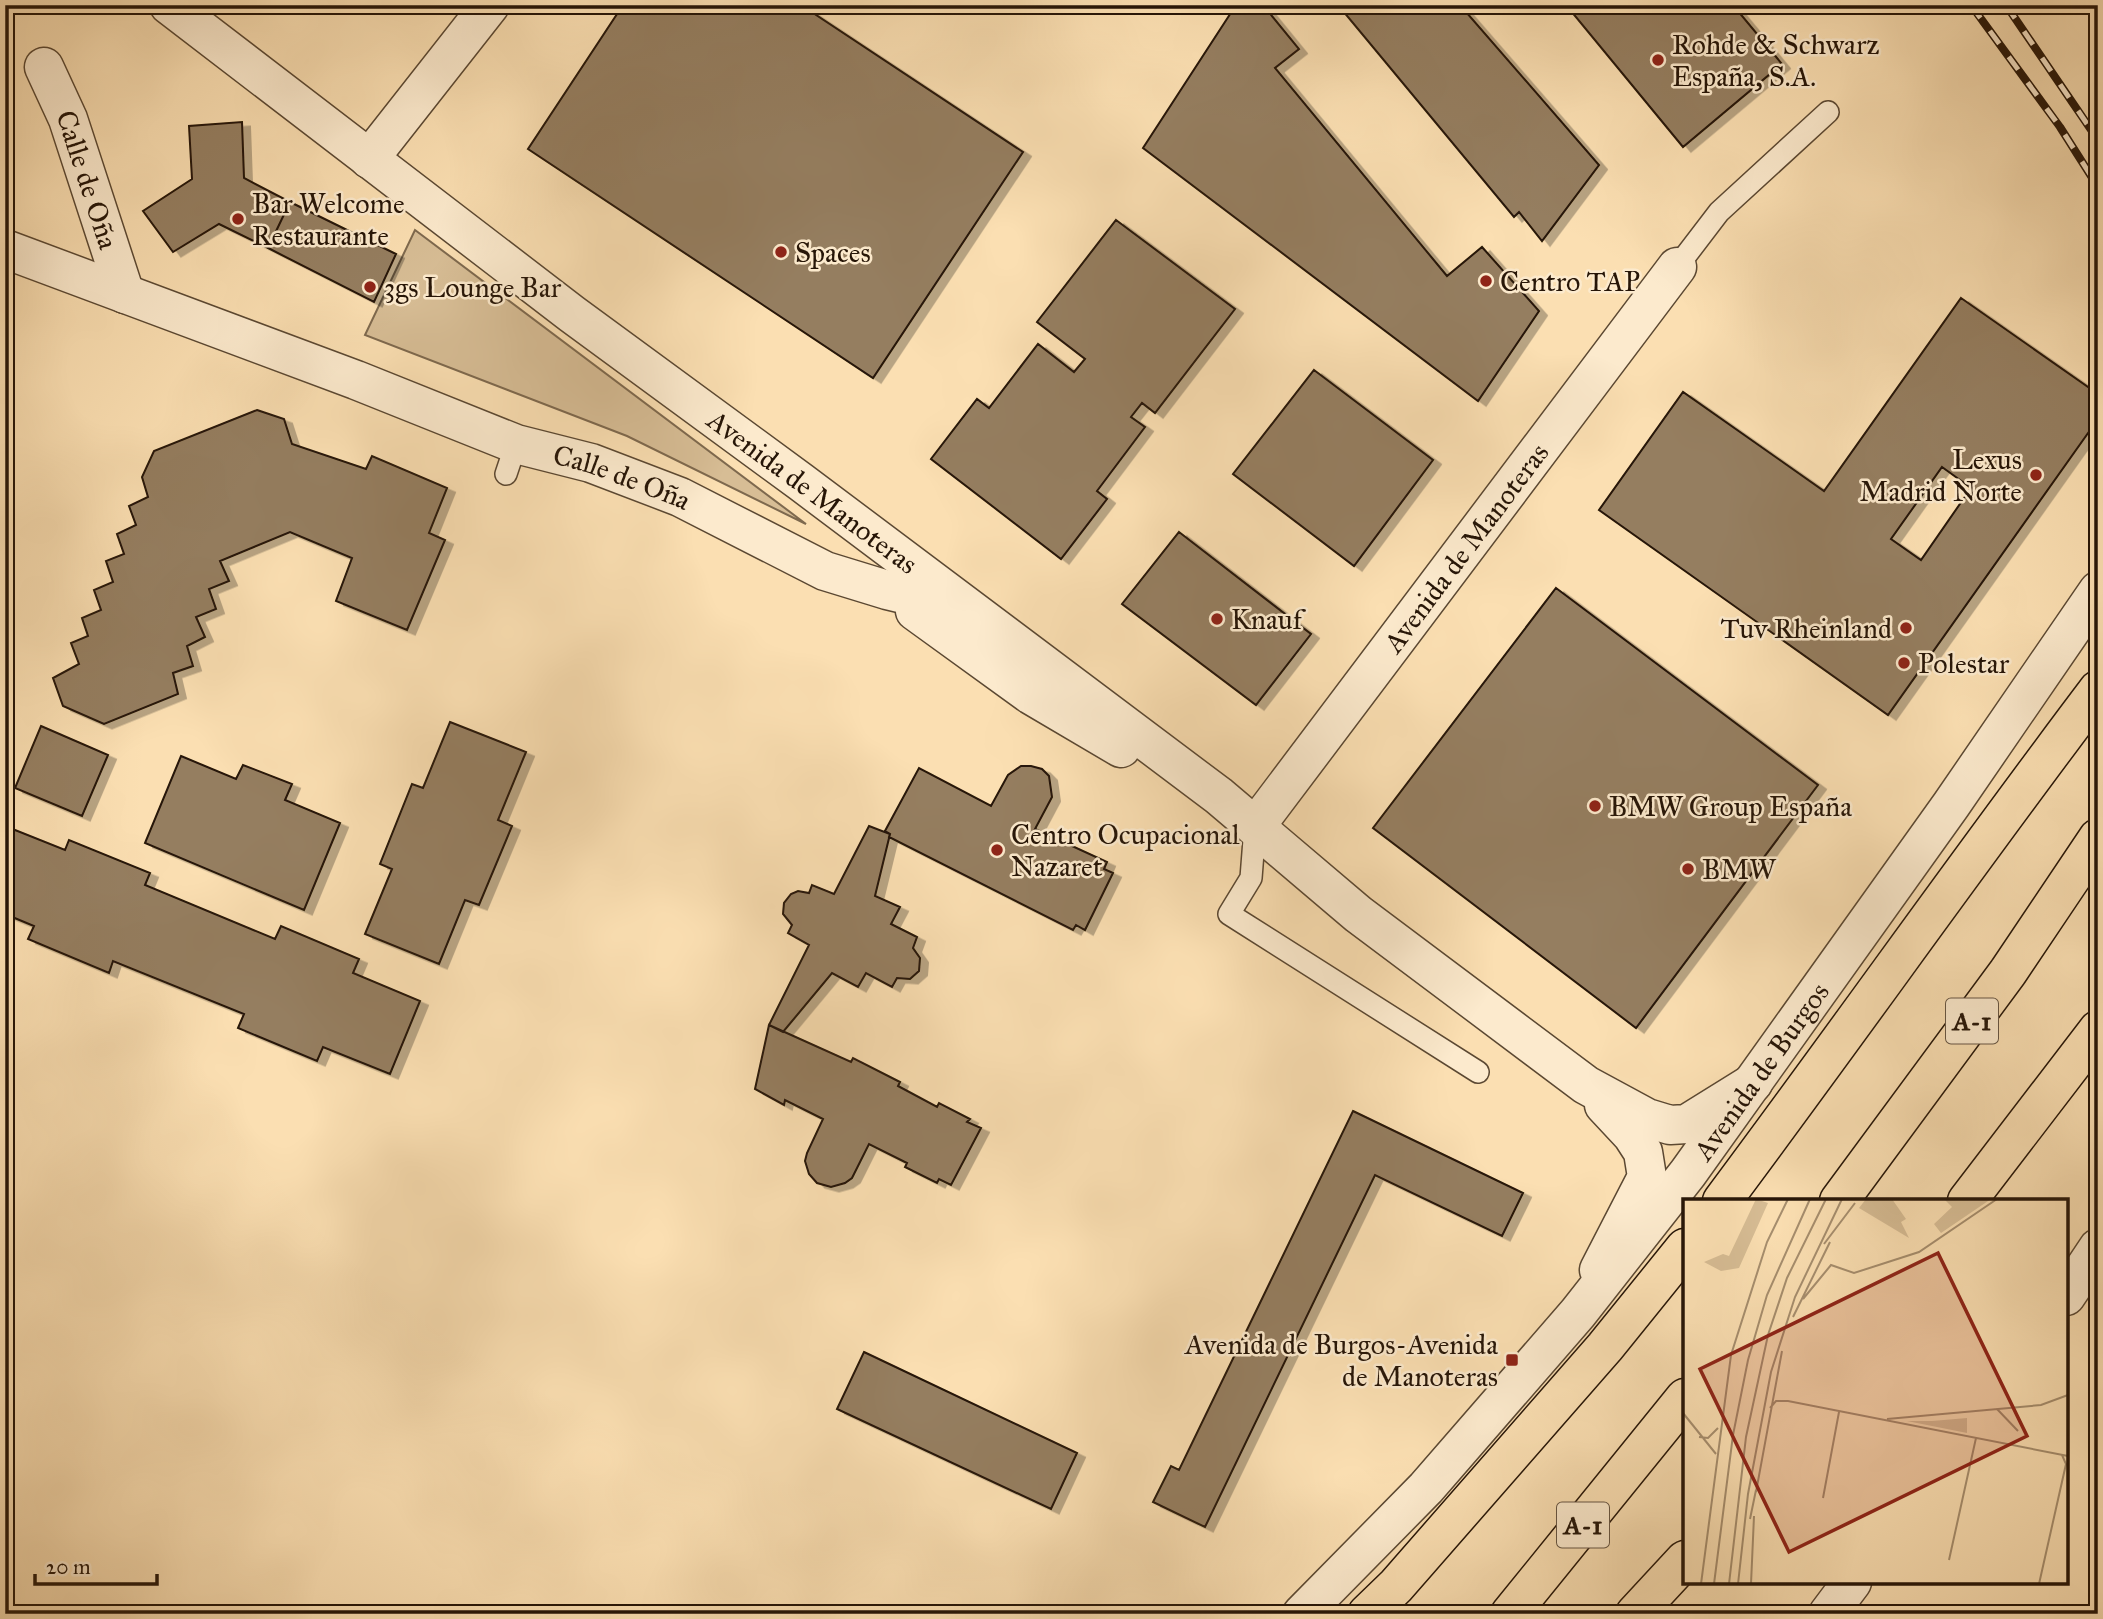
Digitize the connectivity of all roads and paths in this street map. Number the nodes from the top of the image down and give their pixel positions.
1 (169, 5) edge
2 (490, 5) edge
3 (44, 67) dead end
4 (1828, 112) dead end
5 (369, 159) junction
6 (5, 249) edge
7 (1677, 267) joint
8 (125, 294) junction
9 (801, 482) junction
10 (887, 590) junction
11 (2098, 590) edge
12 (2098, 665) edge
13 (2098, 690) edge
14 (1096, 703) junction
15 (2001, 818) junction
16 (1255, 827) junction
17 (2098, 838) edge
18 (2098, 1030) edge
19 (1478, 1072) dead end
20 (1753, 1083) junction
21 (1586, 1086) junction
22 (1723, 1199) edge
23 (1840, 1199) edge
24 (1969, 1199) edge
25 (2098, 1248) edge
26 (1683, 1250) edge
27 (2068, 1293) edge
28 (1578, 1313) junction
29 (1683, 1400) edge
30 (1683, 1562) edge
31 (1850, 1584) edge
32 (1302, 1614) edge
33 (1367, 1614) edge
34 (1510, 1614) edge
35 (1635, 1614) edge
36 (1828, 1614) edge

1 - 5 street, Avenida de Manoteras
2 - 5 street
3 - 8 street, Calle de Oña
4 - 7 lane
5 - 9 street, Avenida de Manoteras
6 - 8 street, Calle de Oña
7 - 16 street, Avenida de Manoteras
8 - 10 street, Calle de Oña
9 - 10 street
9 - 14 street, Avenida de Manoteras
10 - 14 street, Calle de Oña
10 - 16 street
11 - 20 street, Avenida de Burgos
12 - 15 highway
13 - 15 highway
14 - 16 street, Avenida de Manoteras
15 - 22 highway
16 - 19 lane
16 - 21 street, Avenida de Manoteras
17 - 23 highway, A-1
18 - 24 highway
20 - 21 street, Avenida de Manoteras
20 - 28 street, Avenida de Burgos
21 - 28 street, Avenida de Manoteras
25 - 27 street
26 - 33 highway
28 - 32 street, Avenida de Burgos
29 - 34 highway, A-1
30 - 35 highway
31 - 36 street

